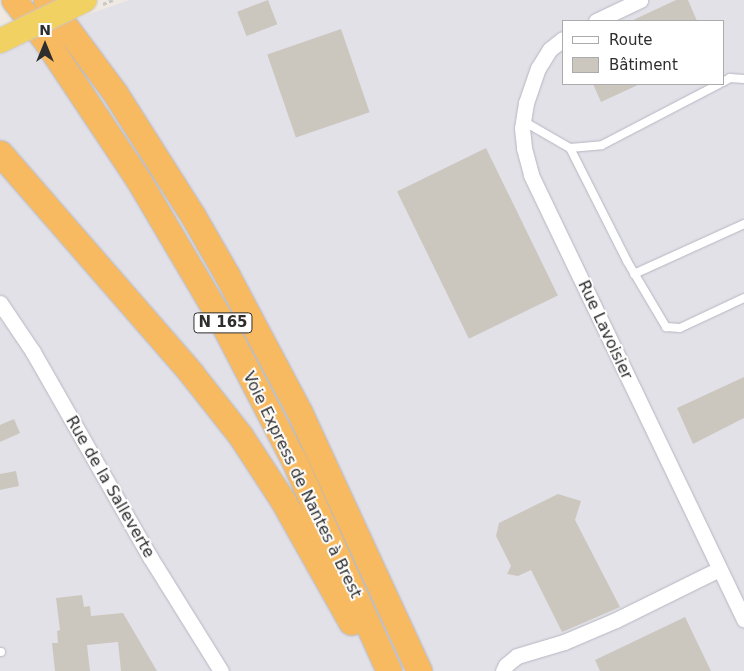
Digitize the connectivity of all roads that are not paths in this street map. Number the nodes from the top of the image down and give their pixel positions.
1 (14, 0) edge
2 (46, 0) edge
3 (55, 0) edge
4 (70, 0) edge
5 (85, 0) edge
6 (640, 0) edge
7 (598, 20) edge
8 (0, 22) edge
9 (562, 40) edge
10 (0, 41) edge
11 (744, 80) edge
12 (724, 81) edge
13 (717, 85) edge
14 (115, 94) junction
15 (523, 121) junction
16 (570, 148) junction
17 (0, 154) edge
18 (744, 224) edge
19 (634, 274) junction
20 (744, 298) edge
21 (0, 303) edge
22 (719, 569) junction
23 (744, 620) edge
24 (221, 671) edge
25 (374, 671) edge
26 (389, 671) edge
27 (419, 671) edge
28 (502, 671) edge

1 - 26 highway, Voie Express de Nantes à Brest / N 165
2 - 14 highway, Voie Express de Nantes à Brest / N 165
3 - 8 main road
4 - 14 highway
5 - 10 main road, bridge
6 - 7 street
9 - 15 street, Rue Lavoisier
11 - 12 lane
13 - 16 lane
14 - 27 highway, Voie Express de Nantes à Brest / N 165
15 - 16 lane
15 - 22 street, Rue Lavoisier
16 - 19 lane
17 - 25 highway
18 - 19 lane
19 - 20 lane
21 - 24 street, Rue de la Salleverte
22 - 23 street, Rue Lavoisier
22 - 28 street

